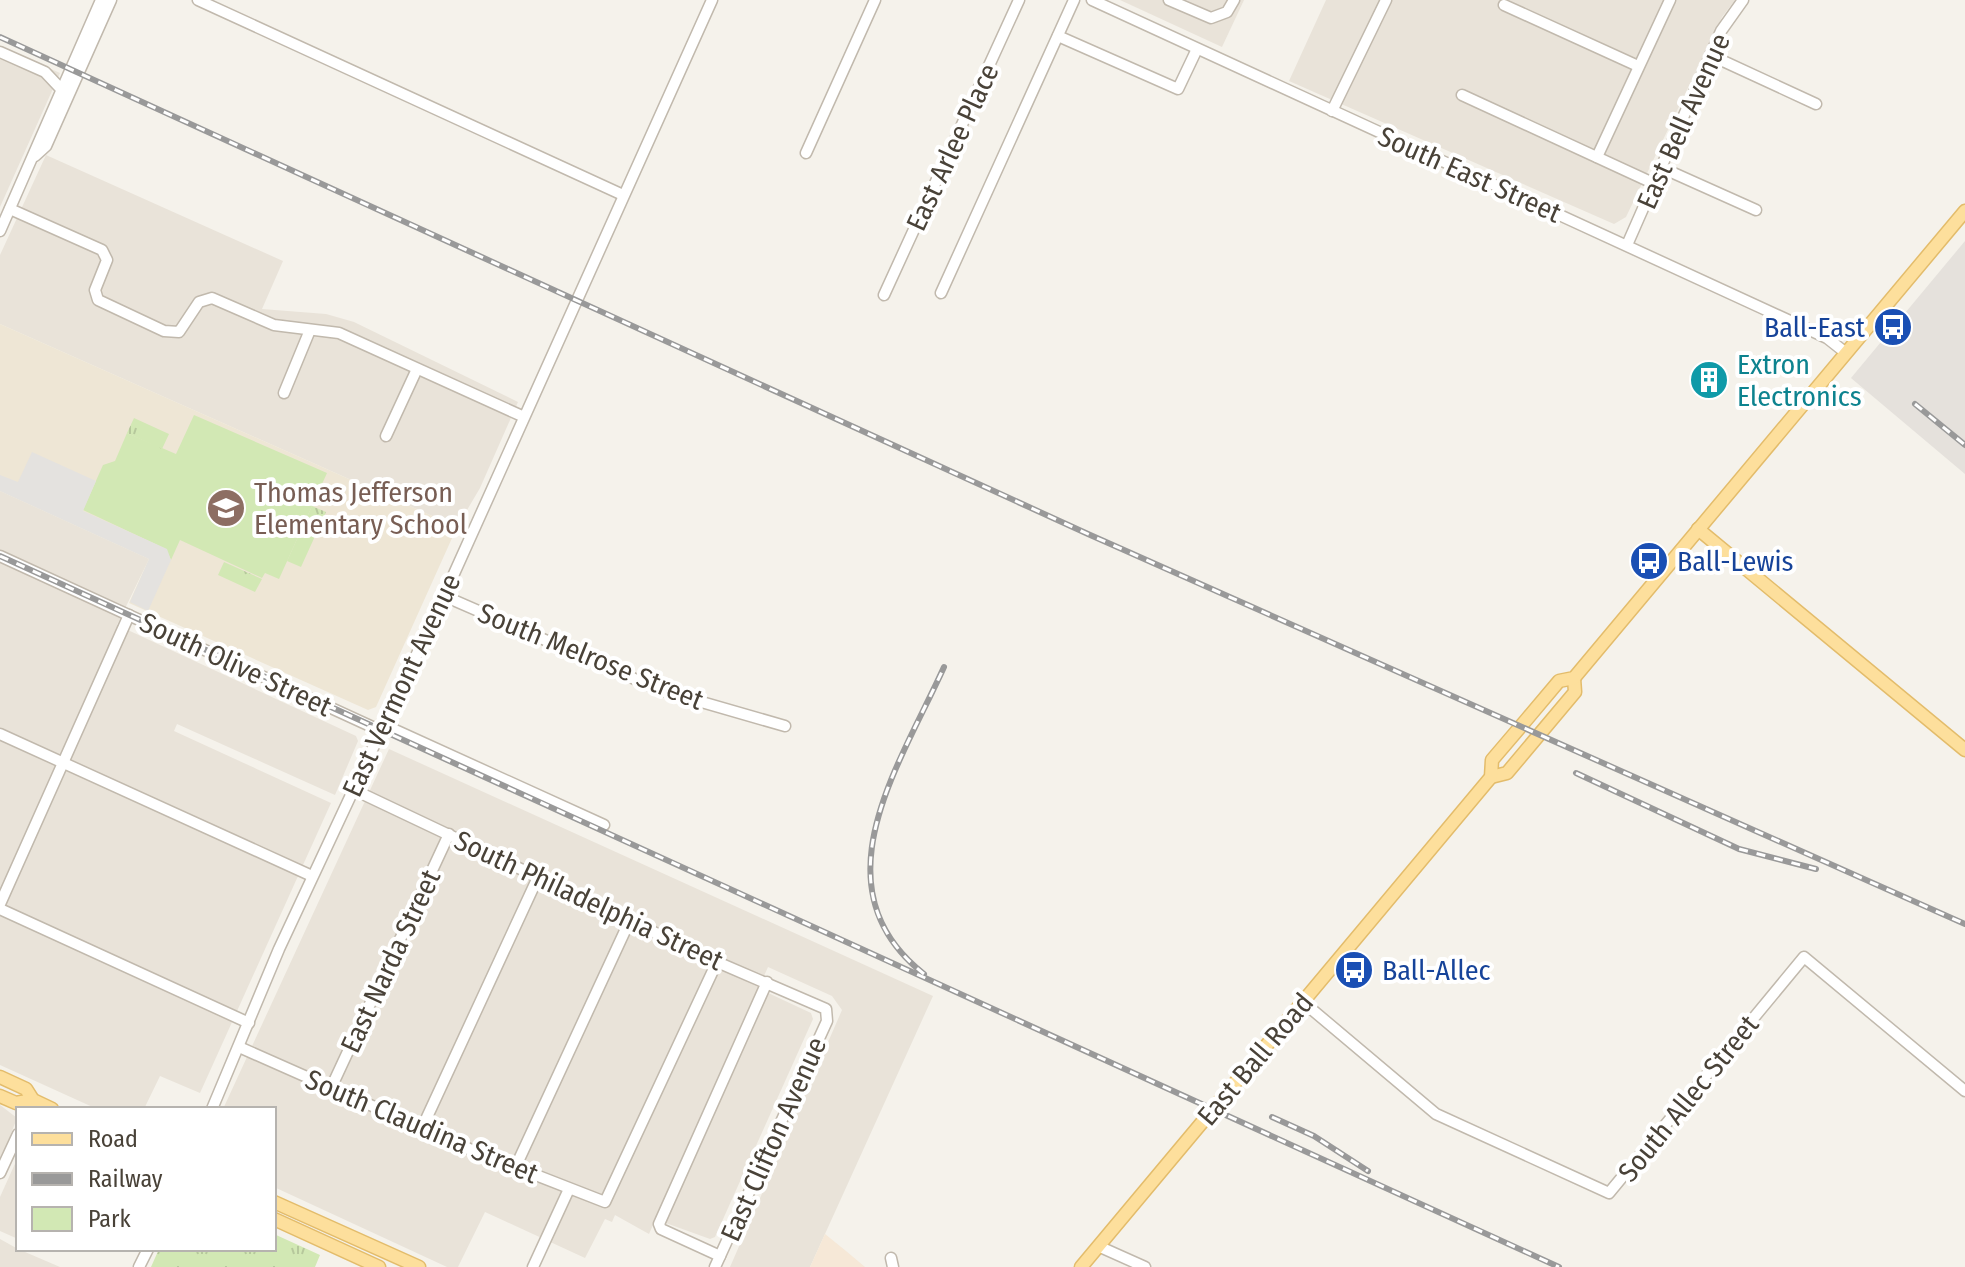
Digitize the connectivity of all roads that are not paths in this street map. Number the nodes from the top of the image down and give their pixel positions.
1 (101, 0) edge
2 (111, 0) edge
3 (198, 0) edge
4 (712, 0) edge
5 (875, 0) edge
6 (1019, 0) edge
7 (1074, 0) edge
8 (1092, 0) edge
9 (1169, 0) edge
10 (1234, 0) edge
11 (1386, 0) edge
12 (1670, 0) edge
13 (1743, 0) edge
14 (1504, 5) dead end
15 (1058, 36) junction
16 (1197, 49) junction
17 (0, 52) edge
18 (1710, 55) junction
19 (1638, 66) junction
20 (61, 89) junction
21 (1462, 95) dead end
22 (1816, 104) dead end
23 (1332, 111) junction
24 (806, 153) dead end
25 (35, 156) junction
26 (1597, 157) junction
27 (1660, 167) junction
28 (1655, 184) junction
29 (623, 195) junction
30 (10, 209) junction
31 (1756, 210) dead end
32 (1965, 211) edge
33 (0, 231) edge
34 (1627, 245) junction
35 (941, 293) dead end
36 (884, 295) dead end
37 (310, 330) junction
38 (1846, 353) junction
39 (417, 369) junction
40 (284, 393) dead end
41 (522, 416) junction
42 (386, 436) dead end
43 (1698, 529) junction
44 (0, 556) edge
45 (444, 596) junction
46 (129, 615) junction
47 (1574, 678) junction
48 (785, 726) dead end
49 (379, 730) junction
50 (0, 734) edge
51 (1965, 750) edge
52 (63, 763) junction
53 (1491, 777) junction
54 (352, 789) junction
55 (604, 825) dead end
56 (449, 834) junction
57 (539, 875) junction
58 (312, 876) junction
59 (0, 906) edge
60 (630, 920) junction
61 (717, 962) junction
62 (767, 982) junction
63 (1303, 1002) junction
64 (826, 1009) joint
65 (249, 1023) junction
66 (239, 1047) junction
67 (0, 1077) edge
68 (331, 1088) junction
69 (1965, 1091) edge
70 (0, 1096) edge
71 (31, 1105) edge
72 (213, 1107) edge
73 (422, 1128) junction
74 (16, 1138) edge
75 (516, 1166) junction
76 (0, 1173) edge
77 (569, 1189) junction
78 (276, 1203) edge
79 (276, 1220) edge
80 (1098, 1246) junction
81 (717, 1262) edge
82 (379, 1267) edge
83 (419, 1267) edge
84 (533, 1267) edge
85 (1081, 1267) edge
86 (1145, 1267) edge

1 - 20 street
2 - 25 street
3 - 29 street
4 - 29 street, East Vermont Avenue
5 - 24 street
6 - 36 street, East Arlee Place
7 - 15 street
8 - 16 street, South East Street
9 - 10 street
11 - 23 street
12 - 19 street
13 - 18 street, East Bell Avenue
14 - 19 street
15 - 16 street
15 - 35 street
16 - 23 street, South East Street
17 - 20 street
18 - 22 street
18 - 27 street, East Bell Avenue
19 - 26 street
20 - 25 street
21 - 26 street
23 - 34 street, South East Street
25 - 30 street
26 - 28 street
27 - 28 street, East Bell Avenue
27 - 31 street
28 - 34 street, East Bell Avenue
29 - 41 street, East Vermont Avenue
30 - 33 street
30 - 37 street
32 - 38 main road, East Ball Road
34 - 38 street, South East Street
37 - 39 street
37 - 40 street
38 - 43 main road, East Ball Road
39 - 41 street
39 - 42 street
41 - 45 street, East Vermont Avenue
43 - 47 main road, East Ball Road
43 - 51 main road
44 - 46 street, South Olive Street
45 - 48 street, South Melrose Street
45 - 49 street, East Vermont Avenue
46 - 49 street, South Olive Street
46 - 52 street
47 - 53 main road, East Ball Road
47 - 53 main road, East Ball Road
49 - 54 street, East Vermont Avenue
49 - 55 street, South Olive Street
50 - 52 street
52 - 58 street
52 - 59 street
53 - 63 main road, East Ball Road
54 - 56 street, South Philadelphia Street
54 - 58 street, East Vermont Avenue
56 - 57 street, South Philadelphia Street
56 - 68 street, East Narda Street
57 - 60 street, South Philadelphia Street
57 - 73 street
58 - 65 street, East Vermont Avenue
59 - 65 street
60 - 61 street, South Philadelphia Street
60 - 75 street
61 - 62 street, South Philadelphia Street
61 - 77 street, South Claudina Street
62 - 64 street, South Philadelphia Street
62 - 81 street
63 - 69 street, South Allec Street
63 - 80 main road, East Ball Road
64 - 81 street, East Clifton Avenue
65 - 66 street, East Vermont Avenue
66 - 68 street, South Claudina Street
66 - 72 street, East Vermont Avenue
67 - 71 main road
68 - 73 street, South Claudina Street
70 - 71 main road
73 - 75 street, South Claudina Street
74 - 76 street
75 - 77 street, South Claudina Street
77 - 84 street
78 - 83 main road
79 - 82 main road
80 - 85 main road, East Ball Road
80 - 86 street

